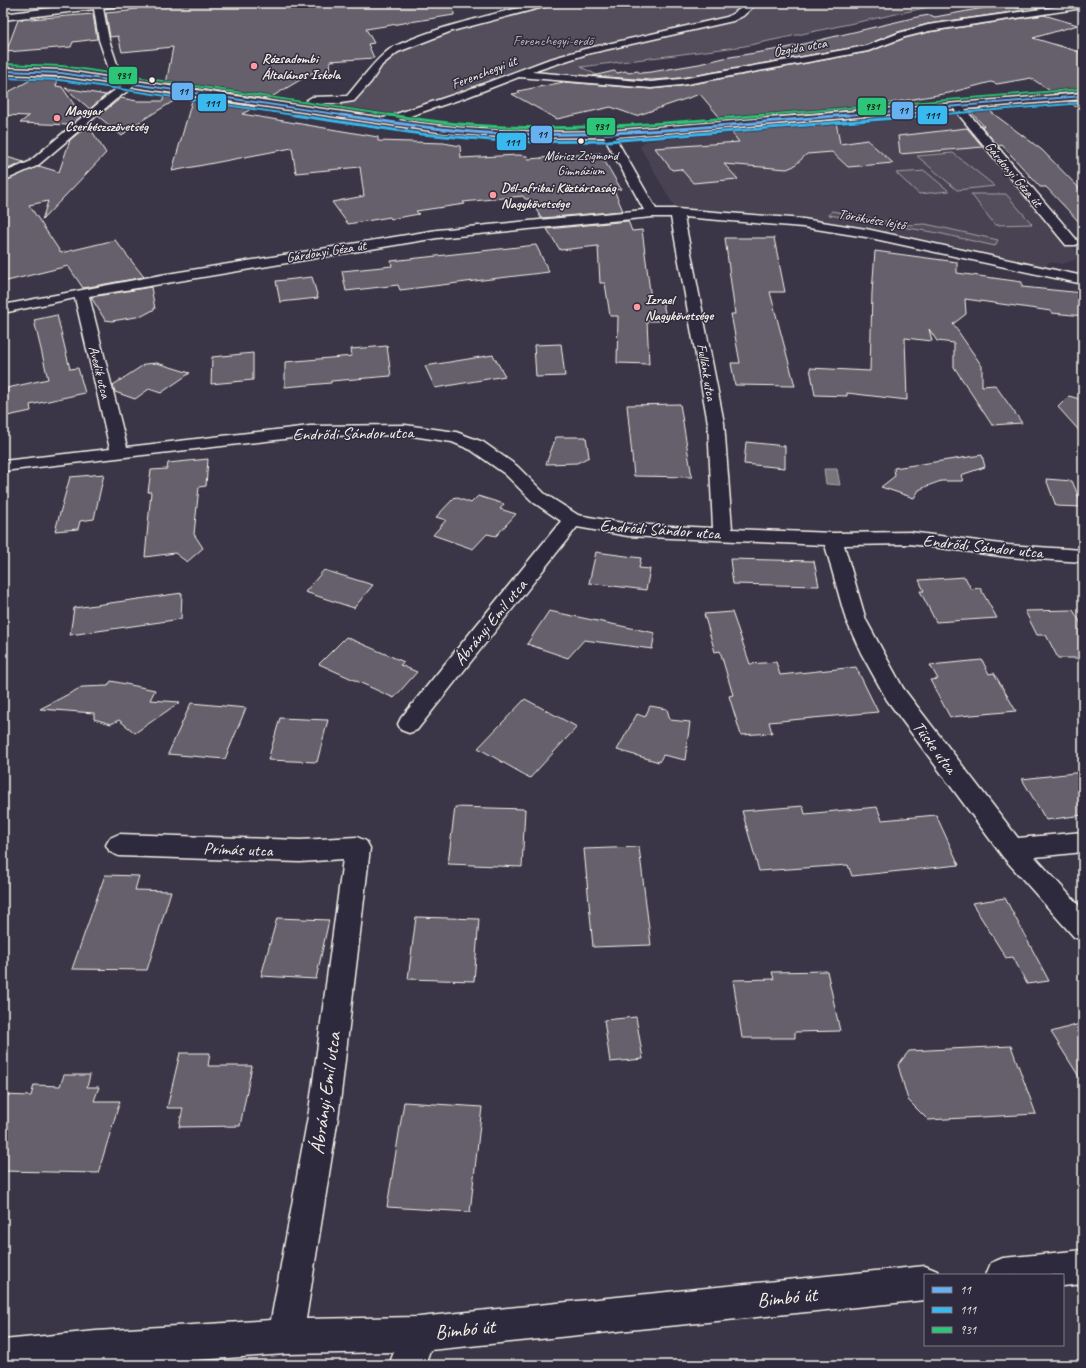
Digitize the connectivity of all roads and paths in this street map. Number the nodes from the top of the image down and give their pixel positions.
1 (119, 3) edge
2 (546, 3) edge
3 (753, 3) edge
4 (1044, 3) edge
5 (97, 4) edge
6 (1083, 5) edge
7 (1059, 9) junction
8 (1077, 15) dead end
9 (3, 16) edge
10 (3, 71) edge
11 (519, 74) junction
12 (118, 81) junction
13 (132, 83) junction
14 (1083, 96) edge
15 (272, 104) junction
16 (956, 106) junction
17 (385, 122) junction
18 (608, 134) junction
19 (3, 177) edge
20 (652, 213) junction
21 (677, 213) junction
22 (1071, 242) dead end
23 (1083, 280) edge
24 (81, 293) junction
25 (3, 309) edge
26 (120, 452) junction
27 (3, 466) edge
28 (572, 520) junction
29 (723, 534) junction
30 (833, 539) junction
31 (1083, 556) edge
32 (409, 724) dead end
33 (1083, 842) edge
34 (119, 845) dead end
35 (357, 848) joint
36 (1012, 850) junction
37 (1083, 929) edge
38 (1083, 1267) edge
39 (1013, 1274) edge
40 (924, 1283) edge
41 (419, 1334) junction
42 (286, 1337) junction
43 (3, 1358) edge
44 (407, 1365) edge

1 - 5 street
2 - 15 street
3 - 11 street, Ferenchegyi út
4 - 7 street
5 - 9 street
5 - 12 street
6 - 7 street, Őzgida utca
7 - 8 street
7 - 11 street, Őzgida utca
10 - 12 street
11 - 17 street, Ferenchegyi út
12 - 13 street
13 - 15 street
13 - 19 street
14 - 16 street
15 - 17 street
16 - 18 street
16 - 22 street, Gárdonyi Géza út
17 - 18 street
18 - 20 street
20 - 21 street, Törökvész lejtő
20 - 24 street, Gárdonyi Géza út
21 - 23 street, Törökvész lejtő
21 - 29 street, Fullánk utca
24 - 25 street, Gárdonyi Géza út
24 - 26 street, Avedik utca
26 - 27 street, Endrődi Sándor utca
26 - 28 street, Endrődi Sándor utca
28 - 29 street, Endrődi Sándor utca
28 - 32 street, Ábrányi Emil utca
29 - 30 street, Endrődi Sándor utca
30 - 31 street, Endrődi Sándor utca
30 - 36 street, Tüske utca
33 - 36 street
34 - 35 street, Prímás utca
35 - 42 street, Ábrányi Emil utca
36 - 37 street, Tüske utca
38 - 39 street
40 - 41 street, Bimbó út
41 - 42 street, Bimbó út
41 - 44 street
42 - 43 street, Bimbó út

